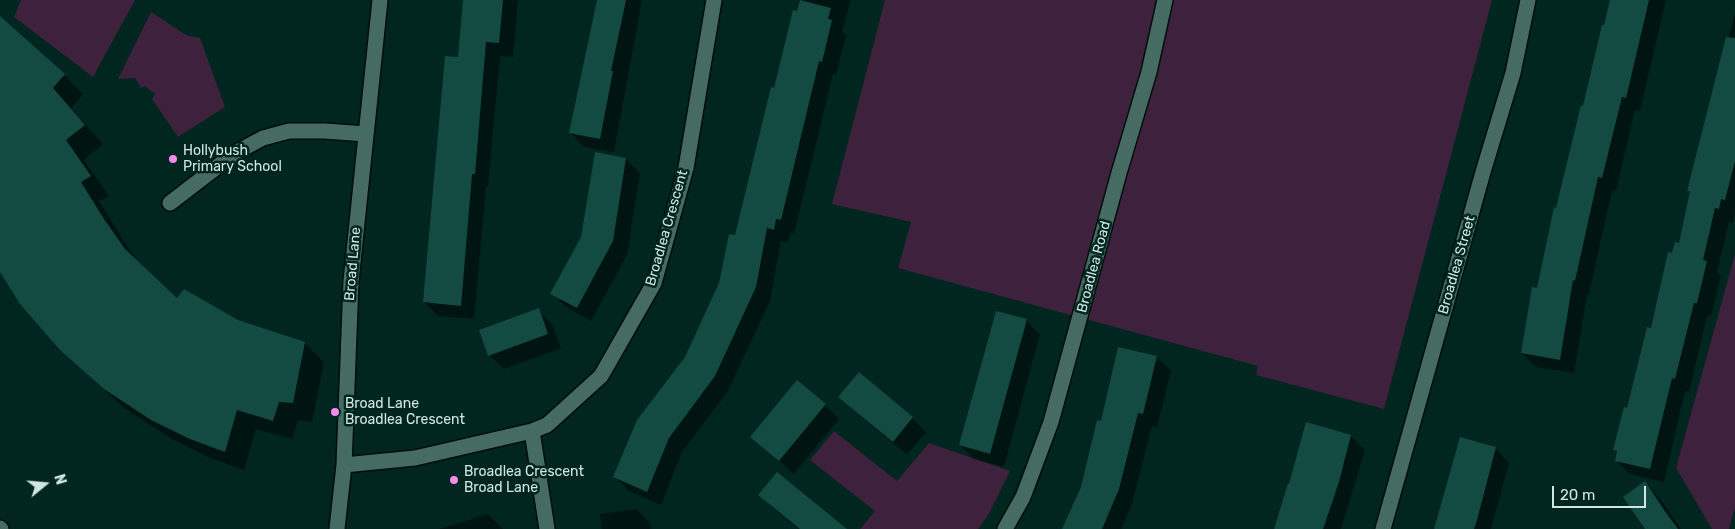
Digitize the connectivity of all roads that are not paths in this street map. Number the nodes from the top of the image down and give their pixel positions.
1 (380, 0) edge
2 (714, 0) edge
3 (1165, 0) edge
4 (1528, 0) edge
5 (366, 134) junction
6 (170, 203) dead end
7 (532, 431) junction
8 (344, 464) junction
9 (337, 529) edge
10 (547, 529) edge
11 (1005, 529) edge
12 (1383, 529) edge

1 - 5 street, Broad Lane
2 - 7 street, Broadlea Crescent
3 - 11 street, Broadlea Road
4 - 12 street, Broadlea Street
5 - 6 street
5 - 8 street, Broad Lane
7 - 8 street, Broadlea Crescent
7 - 10 street
8 - 9 street, Broad Lane

